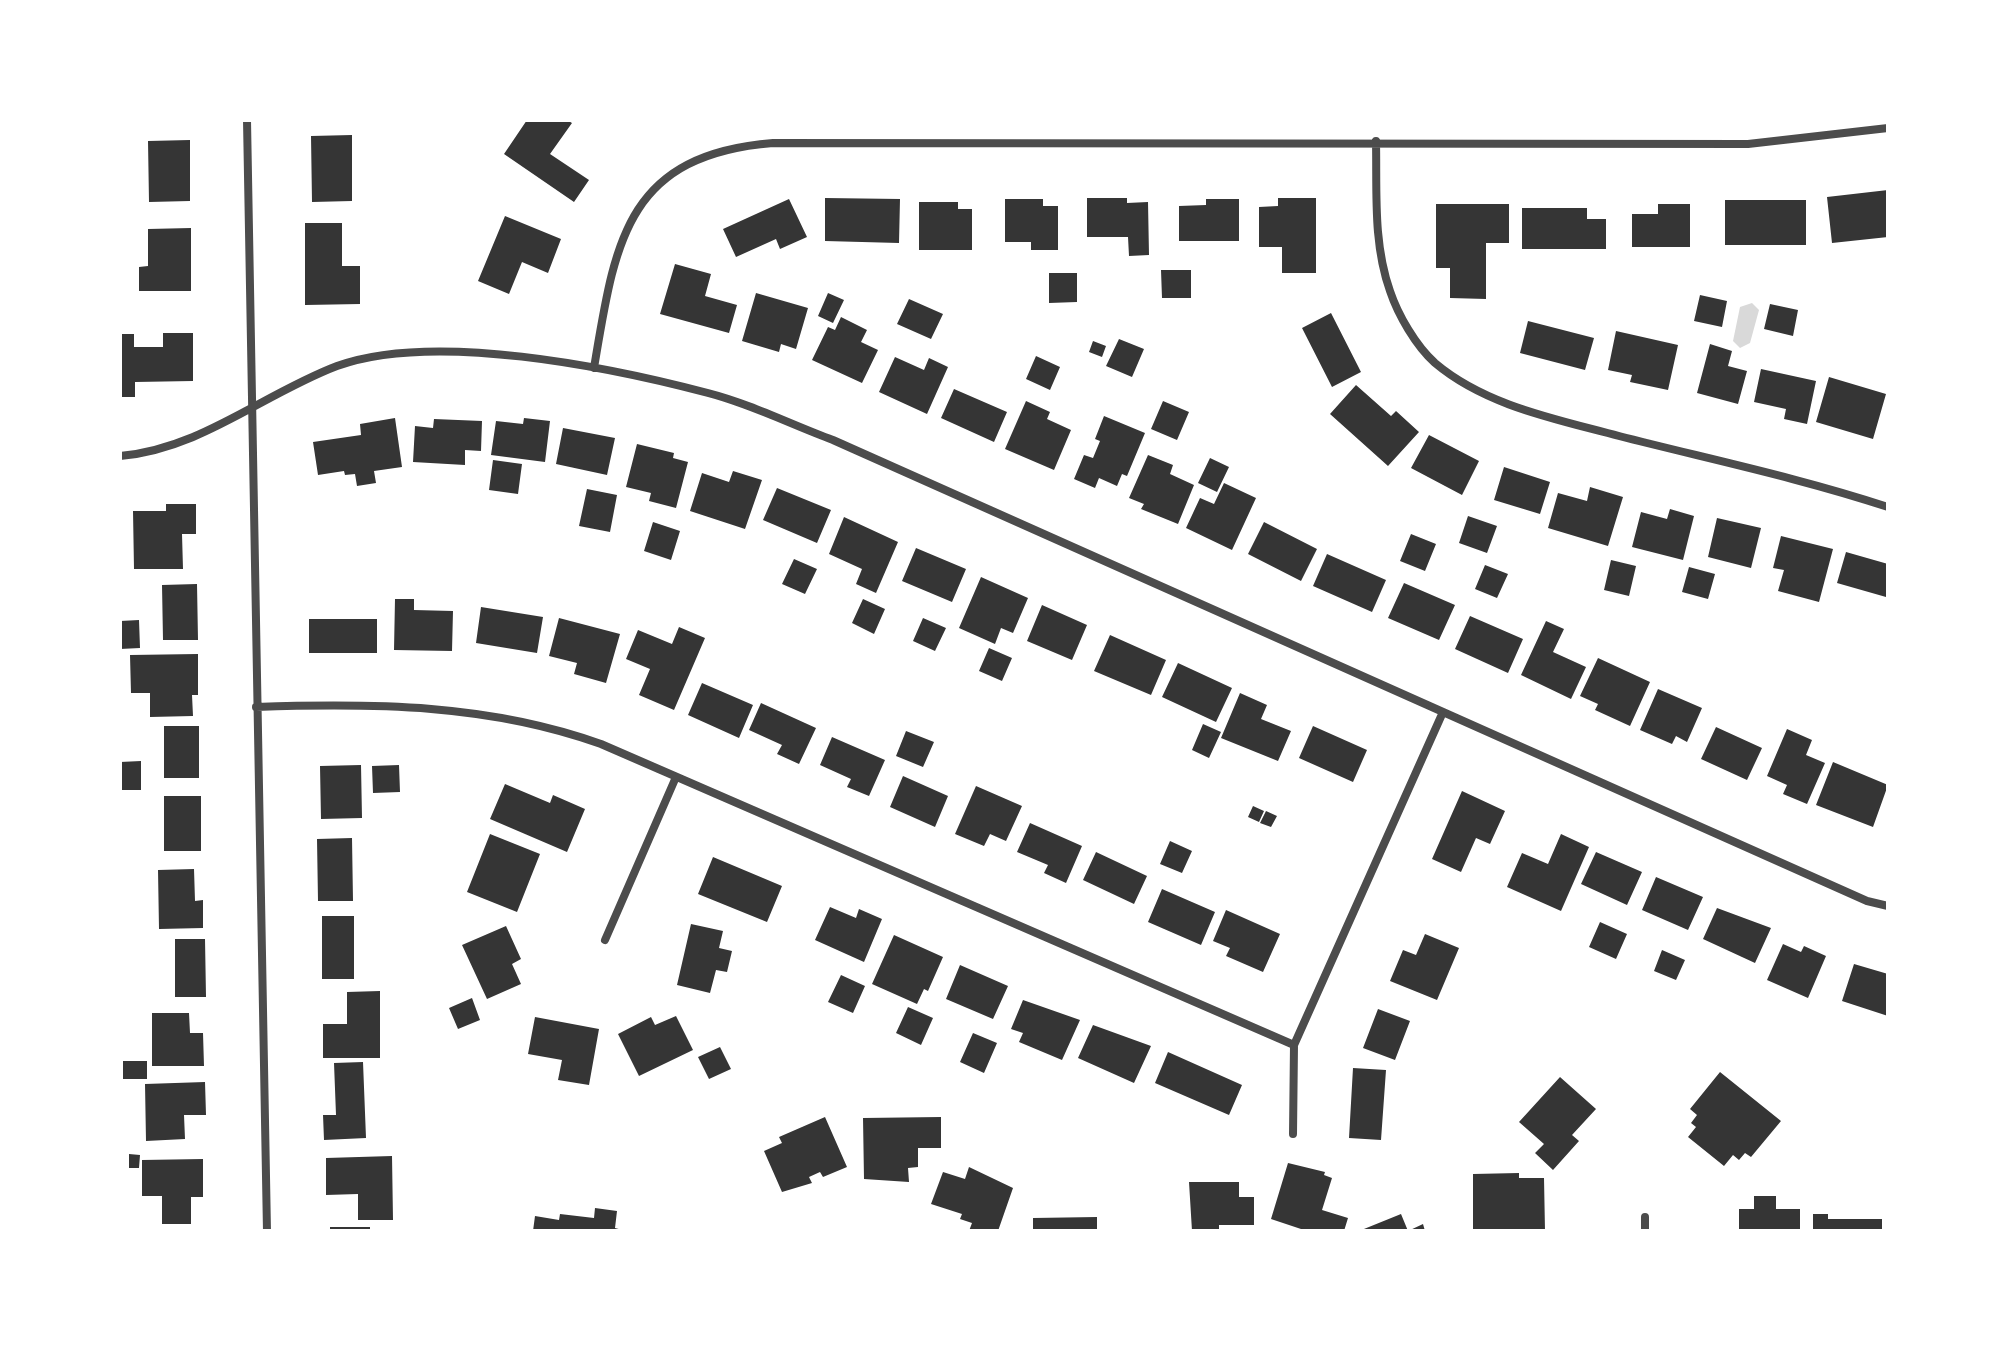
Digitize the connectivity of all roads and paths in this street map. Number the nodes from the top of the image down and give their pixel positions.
1 (247, 120) edge
2 (1888, 128) edge
3 (1376, 141) junction
4 (594, 368) junction
5 (252, 407) junction
6 (120, 456) edge
7 (1888, 507) edge
8 (256, 707) junction
9 (1443, 712) junction
10 (676, 777) junction
11 (1888, 906) edge
12 (605, 940) dead end
13 (1294, 1045) junction
14 (1293, 1134) dead end
15 (1645, 1217) dead end
16 (267, 1231) edge
17 (1645, 1231) edge

1 - 5 street
2 - 3 street
3 - 4 street
3 - 7 street
4 - 5 street
4 - 9 street
5 - 6 street
5 - 8 street
8 - 10 street
8 - 16 street
9 - 11 street
9 - 13 street
10 - 12 street
10 - 13 street
13 - 14 street
15 - 17 street

